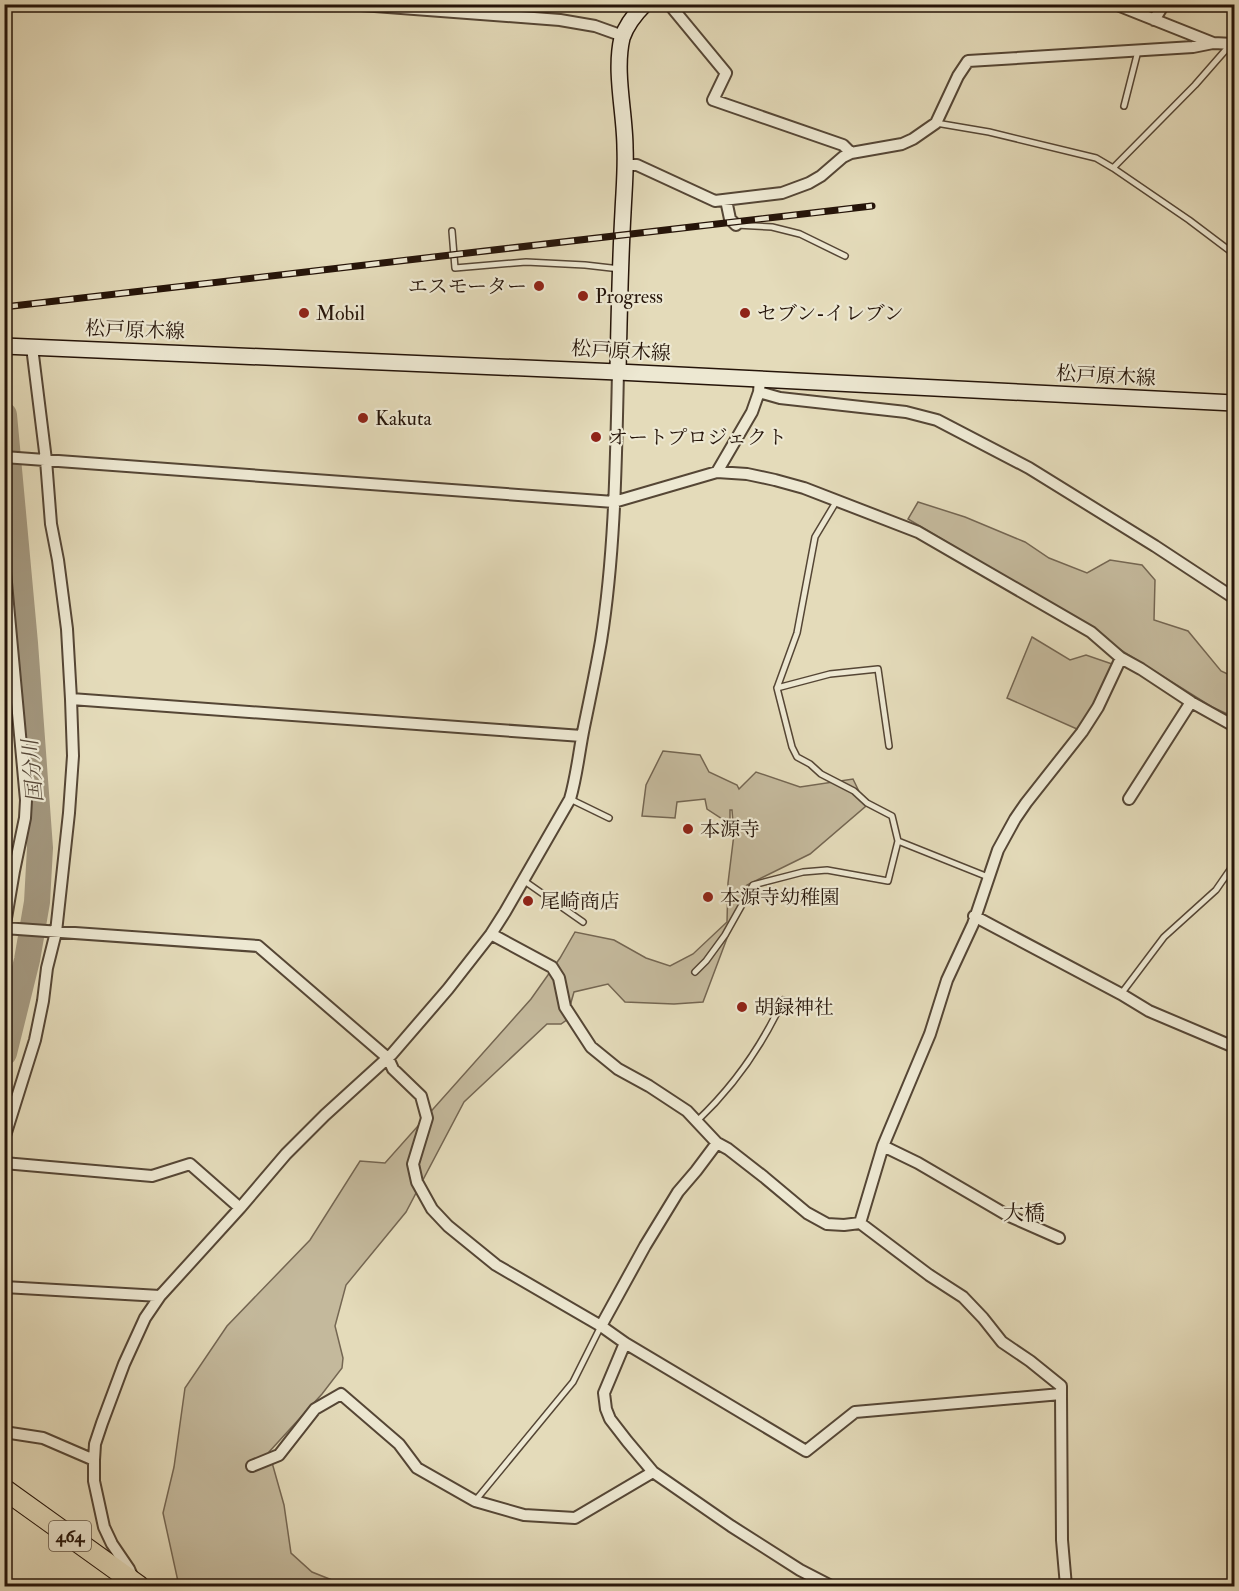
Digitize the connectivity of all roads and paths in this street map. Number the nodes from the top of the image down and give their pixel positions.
1 (348, 4) edge
2 (645, 4) edge
3 (669, 4) edge
4 (1115, 4) edge
5 (1164, 4) edge
6 (1154, 20) junction
7 (623, 36) junction
8 (1213, 43) junction
9 (1233, 43) edge
10 (1138, 51) junction
11 (1124, 106) dead end
12 (936, 123) junction
13 (851, 153) junction
14 (626, 165) junction
15 (1113, 168) junction
16 (726, 200) junction
17 (736, 225) joint
18 (452, 231) dead end
19 (1234, 254) edge
20 (844, 256) dead end
21 (621, 269) junction
22 (4, 346) edge
23 (32, 347) junction
24 (618, 372) junction
25 (760, 386) junction
26 (1234, 403) edge
27 (4, 457) edge
28 (46, 460) junction
29 (717, 472) junction
30 (614, 502) junction
31 (836, 502) junction
32 (4, 561) edge
33 (1234, 598) edge
34 (1121, 658) junction
35 (777, 688) junction
36 (71, 699) junction
37 (1191, 702) junction
38 (1234, 726) edge
39 (582, 736) junction
40 (889, 746) dead end
41 (570, 799) junction
42 (1129, 799) dead end
43 (609, 818) dead end
44 (898, 841) junction
45 (1234, 864) edge
46 (988, 877) junction
47 (523, 880) junction
48 (974, 916) junction
49 (583, 922) dead end
50 (7, 929) edge
51 (51, 931) junction
52 (490, 934) junction
53 (696, 972) dead end
54 (1121, 994) junction
55 (783, 1000) dead end
56 (1234, 1047) edge
57 (388, 1058) junction
58 (697, 1121) junction
59 (4, 1139) edge
60 (717, 1143) junction
61 (883, 1146) junction
62 (4, 1163) edge
63 (240, 1208) junction
64 (860, 1223) junction
65 (1059, 1238) dead end
66 (4, 1287) edge
67 (160, 1296) junction
68 (601, 1326) junction
69 (625, 1343) junction
70 (1061, 1394) junction
71 (4, 1432) edge
72 (94, 1460) junction
73 (252, 1466) dead end
74 (653, 1472) junction
75 (4, 1489) edge
76 (475, 1501) junction
77 (136, 1586) edge
78 (831, 1587) edge
79 (1066, 1587) edge

1 - 7 street
2 - 7 main road
3 - 13 street
4 - 6 street
5 - 6 street
6 - 8 street
7 - 14 main road
8 - 9 street
8 - 10 street
9 - 15 lane
10 - 11 lane
10 - 12 street
12 - 13 street
12 - 15 lane
13 - 16 street
14 - 16 street
14 - 21 main road
15 - 19 lane
16 - 17 street
17 - 20 lane
18 - 21 lane
21 - 24 main road
22 - 23 main road, 松戸原木線
23 - 24 main road, 松戸原木線
23 - 28 street
24 - 25 main road, 松戸原木線
24 - 30 street
25 - 26 main road, 松戸原木線
25 - 29 street
25 - 33 street
27 - 28 street
28 - 30 street
28 - 36 street
29 - 30 street
29 - 31 street
30 - 39 street
31 - 34 street
31 - 35 lane
32 - 50 street
34 - 37 street
34 - 46 street
35 - 40 lane
35 - 44 lane
36 - 39 street
36 - 51 street
37 - 38 street
37 - 42 street
39 - 41 street
41 - 43 lane
41 - 47 street
44 - 46 lane
44 - 53 lane
45 - 54 lane
46 - 48 street
47 - 49 lane
47 - 52 street
48 - 54 street
48 - 61 street
50 - 51 street
51 - 57 street
51 - 59 street
52 - 57 street
52 - 58 street
54 - 56 street
55 - 58 lane
57 - 63 street
57 - 68 street
58 - 60 street
60 - 64 street
60 - 68 street
61 - 64 street
61 - 65 street
62 - 63 street
63 - 67 street
64 - 70 street
66 - 67 street
67 - 72 street
68 - 69 street
68 - 76 lane
69 - 70 street
69 - 74 street
70 - 79 street
71 - 72 street
72 - 77 street
73 - 76 street
74 - 76 street
74 - 78 street
75 - 77 highway, 464

